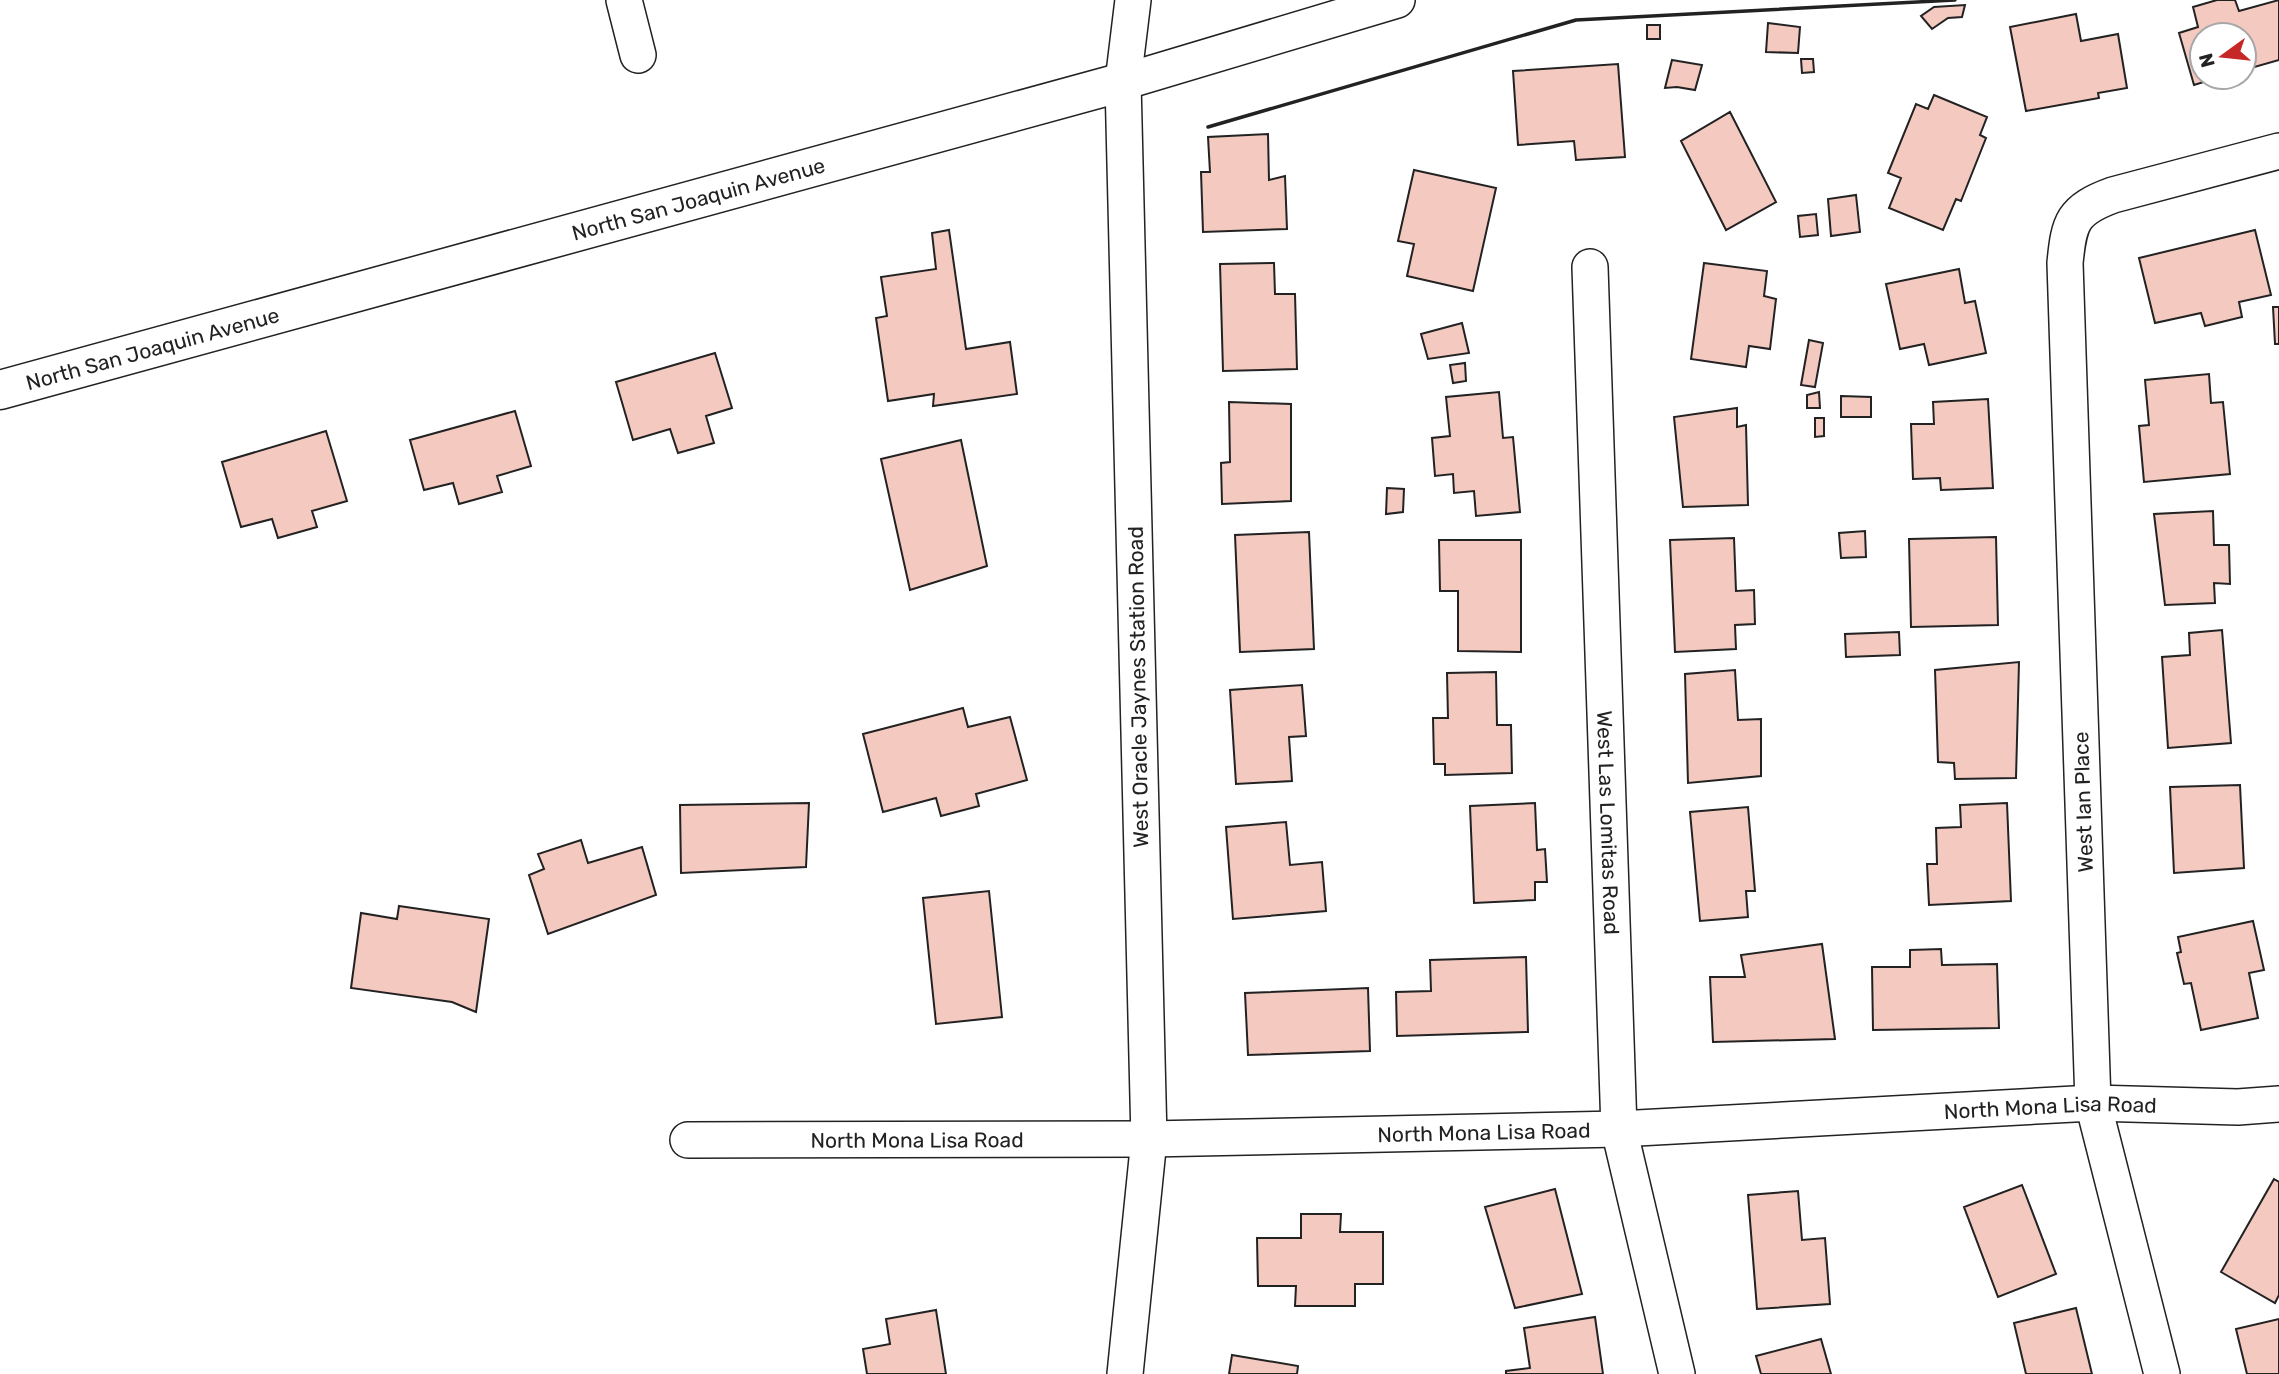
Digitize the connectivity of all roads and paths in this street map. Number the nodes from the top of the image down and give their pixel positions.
1 (624, 0) edge
2 (1133, 0) edge
3 (1397, 0) edge
4 (638, 55) dead end
5 (1123, 82) junction
6 (2279, 151) edge
7 (1590, 267) dead end
8 (0, 390) edge
9 (2093, 1102) junction
10 (2279, 1104) edge
11 (1619, 1129) junction
12 (1150, 1139) junction
13 (688, 1140) dead end
14 (1125, 1374) edge
15 (1677, 1374) edge
16 (2162, 1374) edge

1 - 4 street
2 - 5 street, West Oracle Jaynes Station Road
3 - 5 street, North San Joaquin Avenue
5 - 8 street, North San Joaquin Avenue
5 - 12 street, West Oracle Jaynes Station Road
6 - 9 street, West Ian Place
7 - 11 street, West Las Lomitas Road
9 - 10 street, North Mona Lisa Road
9 - 11 street, North Mona Lisa Road
9 - 16 street, West Ian Place
11 - 12 street, North Mona Lisa Road
11 - 15 street, West Las Lomitas Road
12 - 13 street, North Mona Lisa Road
12 - 14 street, West Oracle Jaynes Station Road

